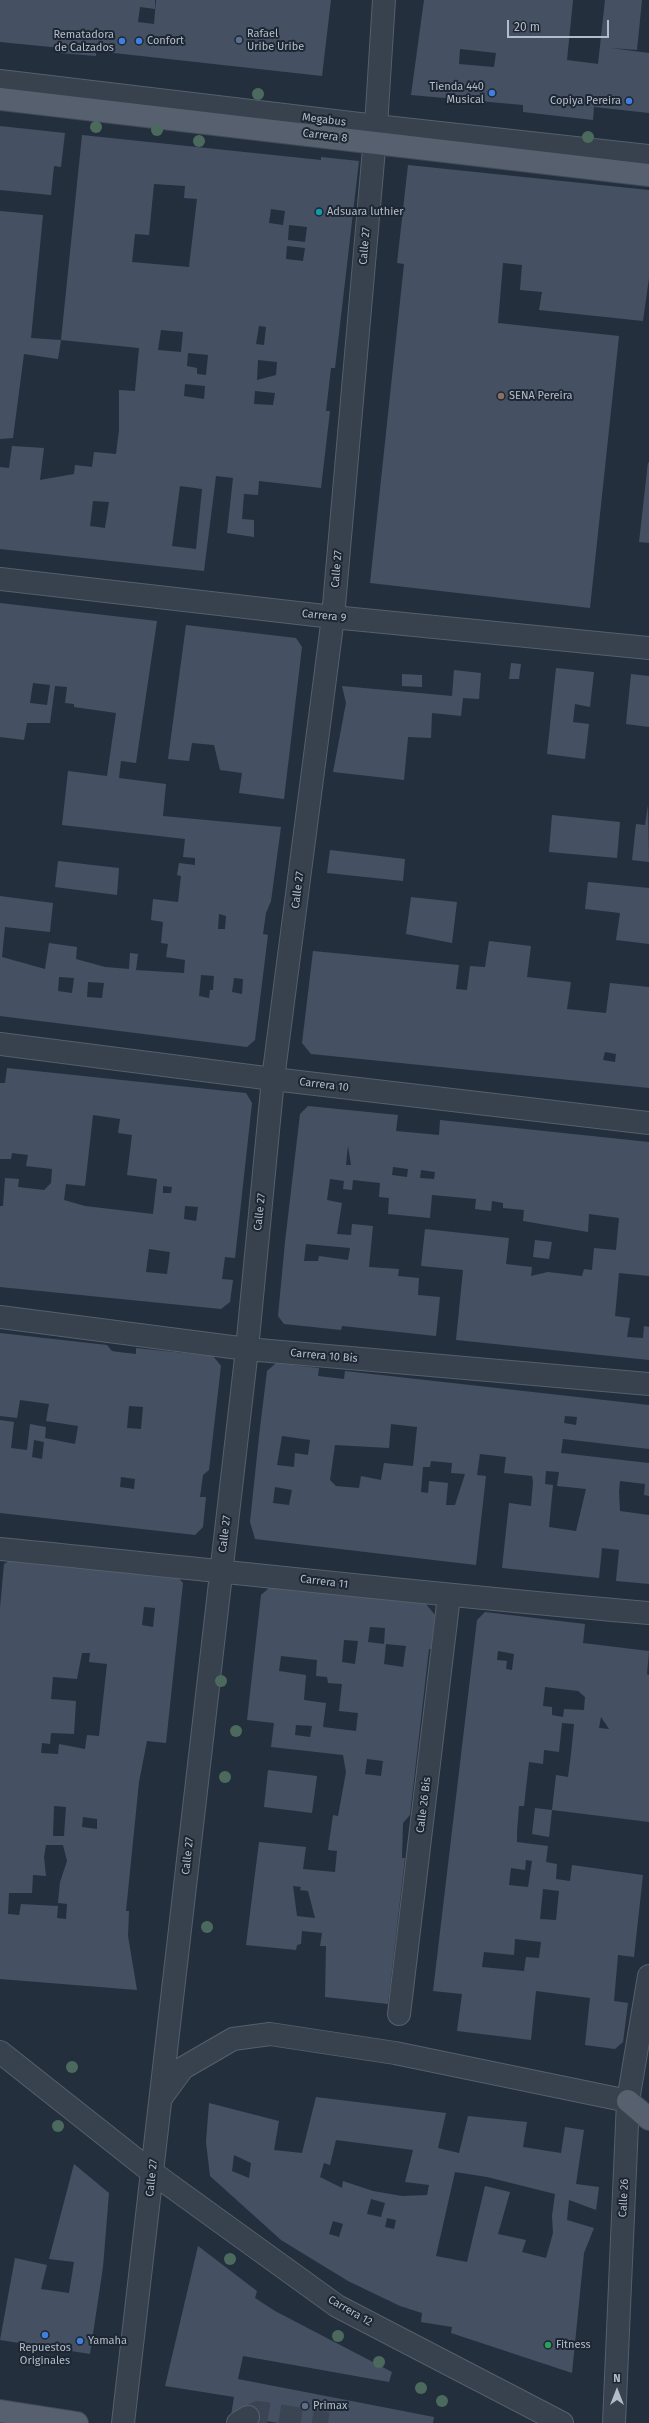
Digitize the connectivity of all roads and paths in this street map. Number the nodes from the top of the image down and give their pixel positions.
1 (384, 0) edge
2 (0, 81) edge
3 (0, 99) edge
4 (375, 134) junction
5 (649, 156) edge
6 (649, 175) edge
7 (0, 579) edge
8 (333, 617) junction
9 (649, 648) edge
10 (0, 1044) edge
11 (274, 1079) junction
12 (649, 1122) edge
13 (0, 1317) edge
14 (247, 1349) junction
15 (649, 1384) edge
16 (0, 1549) edge
17 (221, 1570) junction
18 (449, 1596) junction
19 (649, 1613) edge
20 (649, 1976) edge
21 (399, 2014) dead end
22 (0, 2052) edge
23 (160, 2099) junction
24 (628, 2102) junction
25 (649, 2119) edge
26 (153, 2173) junction
27 (0, 2411) edge
28 (77, 2423) edge
29 (123, 2423) edge
30 (562, 2423) edge
31 (614, 2423) edge

1 - 4 street, Calle 27
2 - 4 street, Megabus
3 - 4 main road, Carrera 8
4 - 5 street, Megabus
4 - 6 main road, Carrera 8
4 - 8 street, Calle 27
7 - 8 street, Carrera 9
8 - 9 street, Carrera 9
8 - 11 street, Calle 27
10 - 11 street, Carrera 10
11 - 12 street, Carrera 10
11 - 14 street, Calle 27
13 - 14 street, Carrera 10 Bis
14 - 15 street, Carrera 10 Bis
14 - 17 street, Calle 27
16 - 17 street, Carrera 11
17 - 18 street, Carrera 11
17 - 23 street, Calle 27
18 - 19 street, Carrera 11
18 - 21 street, Calle 26 Bis
20 - 24 street, Calle 26
22 - 26 street, Carrera 12
23 - 24 street
23 - 26 street, Calle 27
24 - 25 main road
24 - 31 street, Calle 26
26 - 29 street, Calle 27
26 - 30 street, Carrera 12
27 - 28 main road

